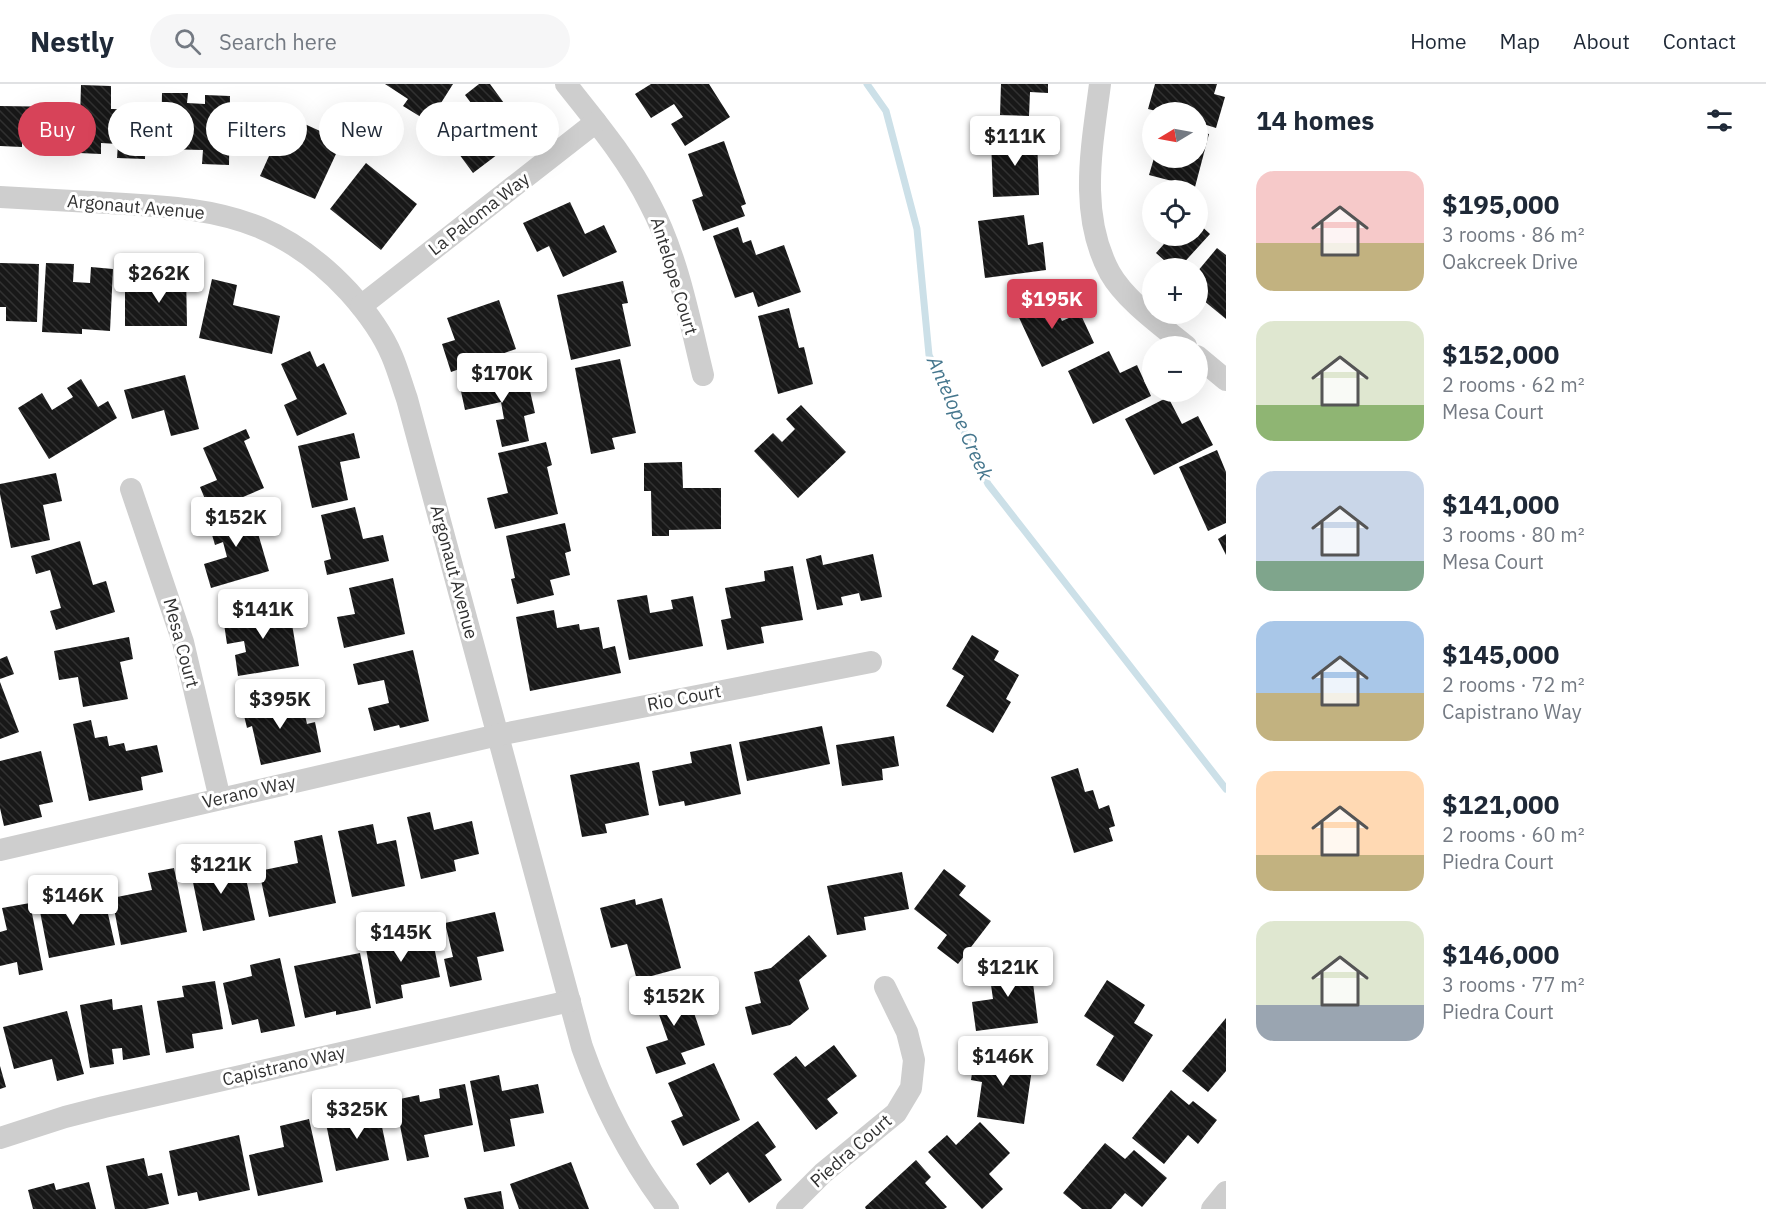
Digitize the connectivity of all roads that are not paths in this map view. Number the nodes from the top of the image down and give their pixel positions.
1 (566, 84) edge
2 (1100, 84) edge
3 (596, 122) junction
4 (0, 197) edge
5 (361, 306) junction
6 (1174, 336) edge
7 (1208, 365) edge
8 (704, 375) dead end
9 (1226, 380) edge
10 (131, 489) dead end
11 (871, 662) dead end
12 (498, 735) junction
13 (220, 799) junction
14 (0, 850) edge
15 (885, 987) dead end
16 (570, 1001) junction
17 (0, 1138) edge
18 (1226, 1192) edge
19 (668, 1209) edge
20 (787, 1209) edge
21 (1212, 1209) edge

1 - 3 street, Antelope Court
2 - 6 street
3 - 5 street, La Paloma Way
3 - 8 street, Antelope Court
4 - 5 street, Argonaut Avenue
5 - 12 street, Argonaut Avenue
7 - 9 street
10 - 13 street, Mesa Court
11 - 12 street, Rio Court
12 - 13 street, Verano Way
12 - 16 street, Argonaut Avenue
13 - 14 street, Verano Way
15 - 20 street, Piedra Court
16 - 17 street, Capistrano Way
16 - 19 street, Argonaut Avenue
18 - 21 street

